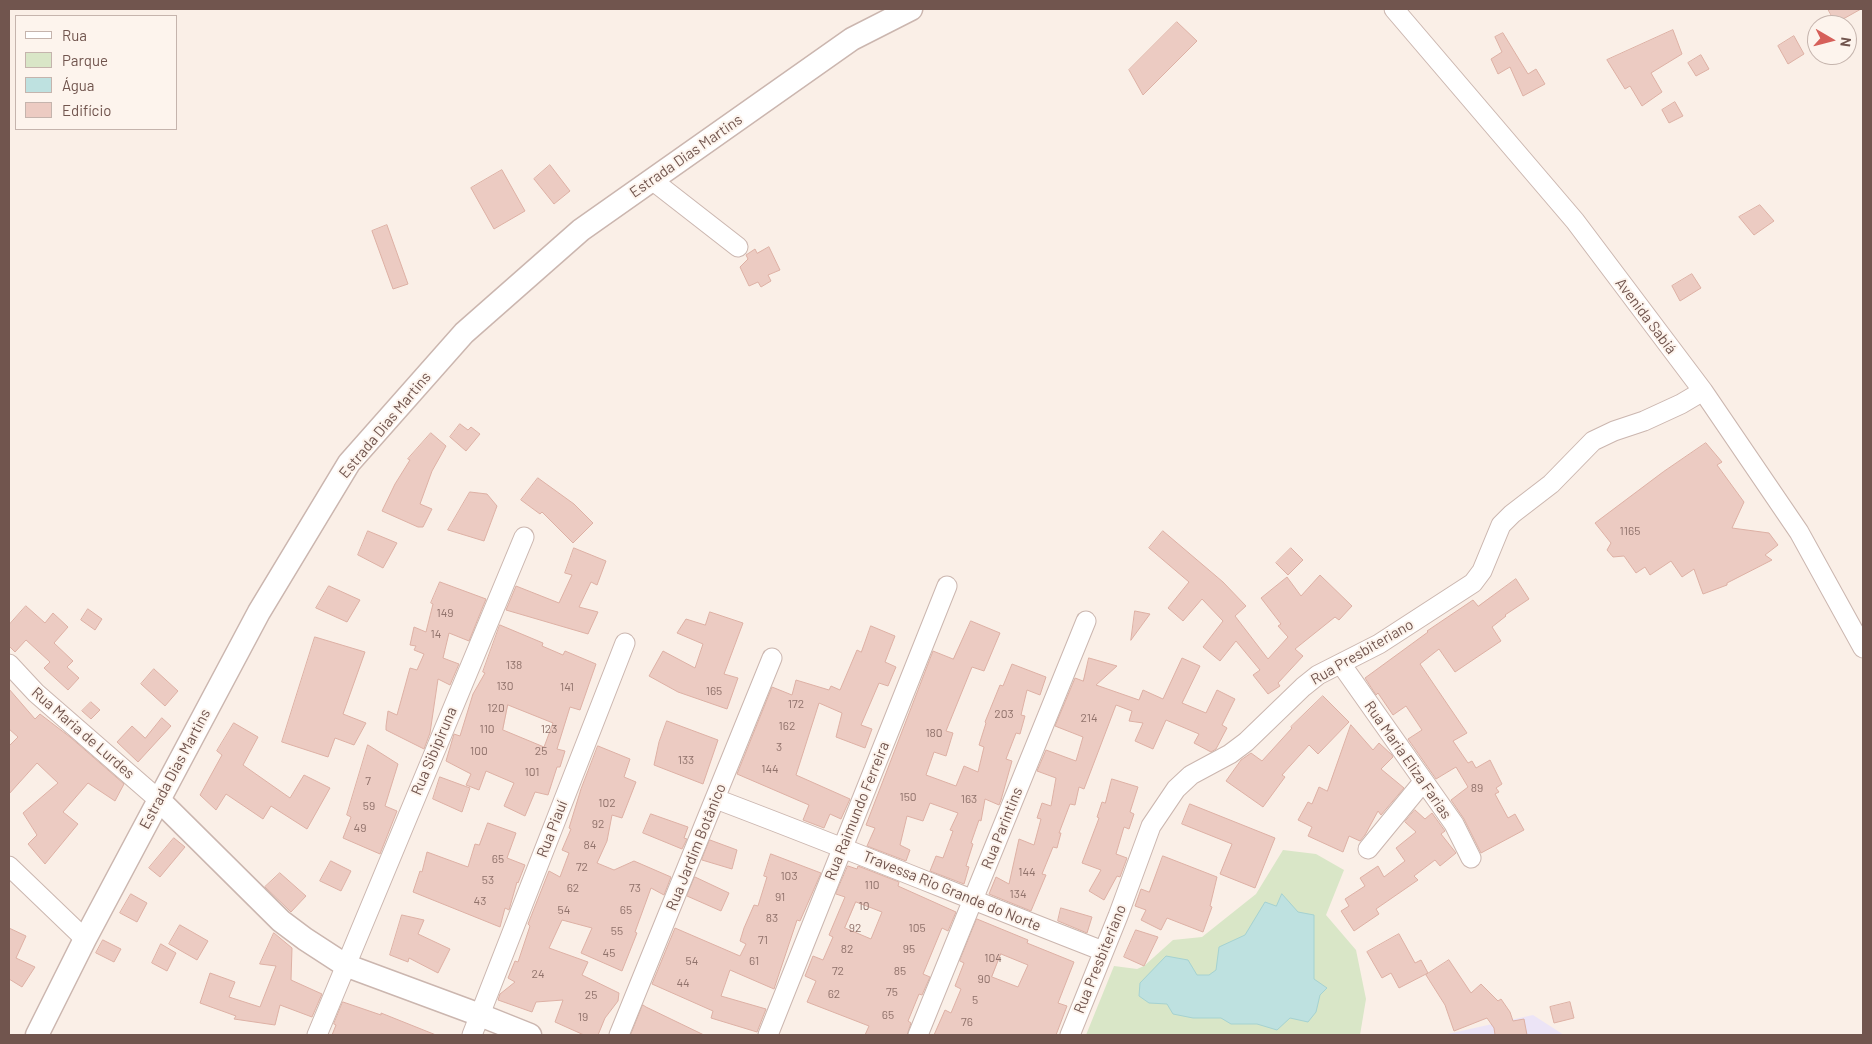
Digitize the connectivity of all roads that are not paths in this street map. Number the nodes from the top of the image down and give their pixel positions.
1 (911, 9) edge
2 (1394, 9) edge
3 (652, 180) junction
4 (738, 247) dead end
5 (1703, 391) junction
6 (524, 537) dead end
7 (947, 586) dead end
8 (1086, 621) dead end
9 (625, 643) dead end
10 (1863, 648) edge
11 (772, 658) dead end
12 (9, 664) edge
13 (1341, 664) junction
14 (1423, 782) junction
15 (716, 799) junction
16 (160, 800) junction
17 (842, 847) junction
18 (1368, 849) dead end
19 (1472, 858) dead end
20 (9, 866) edge
21 (973, 901) junction
22 (84, 939) junction
23 (1103, 951) junction
24 (345, 965) junction
25 (480, 1015) junction
26 (37, 1035) edge
27 (317, 1035) edge
28 (472, 1035) edge
29 (530, 1035) edge
30 (619, 1035) edge
31 (768, 1035) edge
32 (918, 1035) edge
33 (1070, 1035) edge

1 - 3 street, Estrada Dias Martins
2 - 5 street, Avenida Sabiá
3 - 4 street
3 - 16 street, Estrada Dias Martins
5 - 10 street, Avenida Sabiá
5 - 13 street, Rua Presbiteriano
6 - 24 street, Rua Sibipiruna
7 - 17 street, Rua Raimundo Ferreira
8 - 21 street, Rua Parintins
9 - 25 street, Rua Piauí
11 - 15 street, Rua Jardim Botânico
12 - 16 street, Rua Maria de Lurdes
13 - 14 street, Rua Maria Eliza Farias
13 - 23 street, Rua Presbiteriano
14 - 18 street
14 - 19 street, Rua Maria Eliza Farias
15 - 17 street, Travessa Rio Grande do Norte
15 - 30 street, Rua Jardim Botânico
16 - 22 street, Estrada Dias Martins
16 - 24 street
17 - 21 street, Travessa Rio Grande do Norte
17 - 31 street, Rua Raimundo Ferreira
20 - 22 street
21 - 23 street, Travessa Rio Grande do Norte
21 - 32 street, Rua Parintins
22 - 26 street, Estrada Dias Martins
23 - 33 street, Rua Presbiteriano
24 - 25 street
24 - 27 street, Rua Sibipiruna
25 - 28 street, Rua Piauí
25 - 29 street

